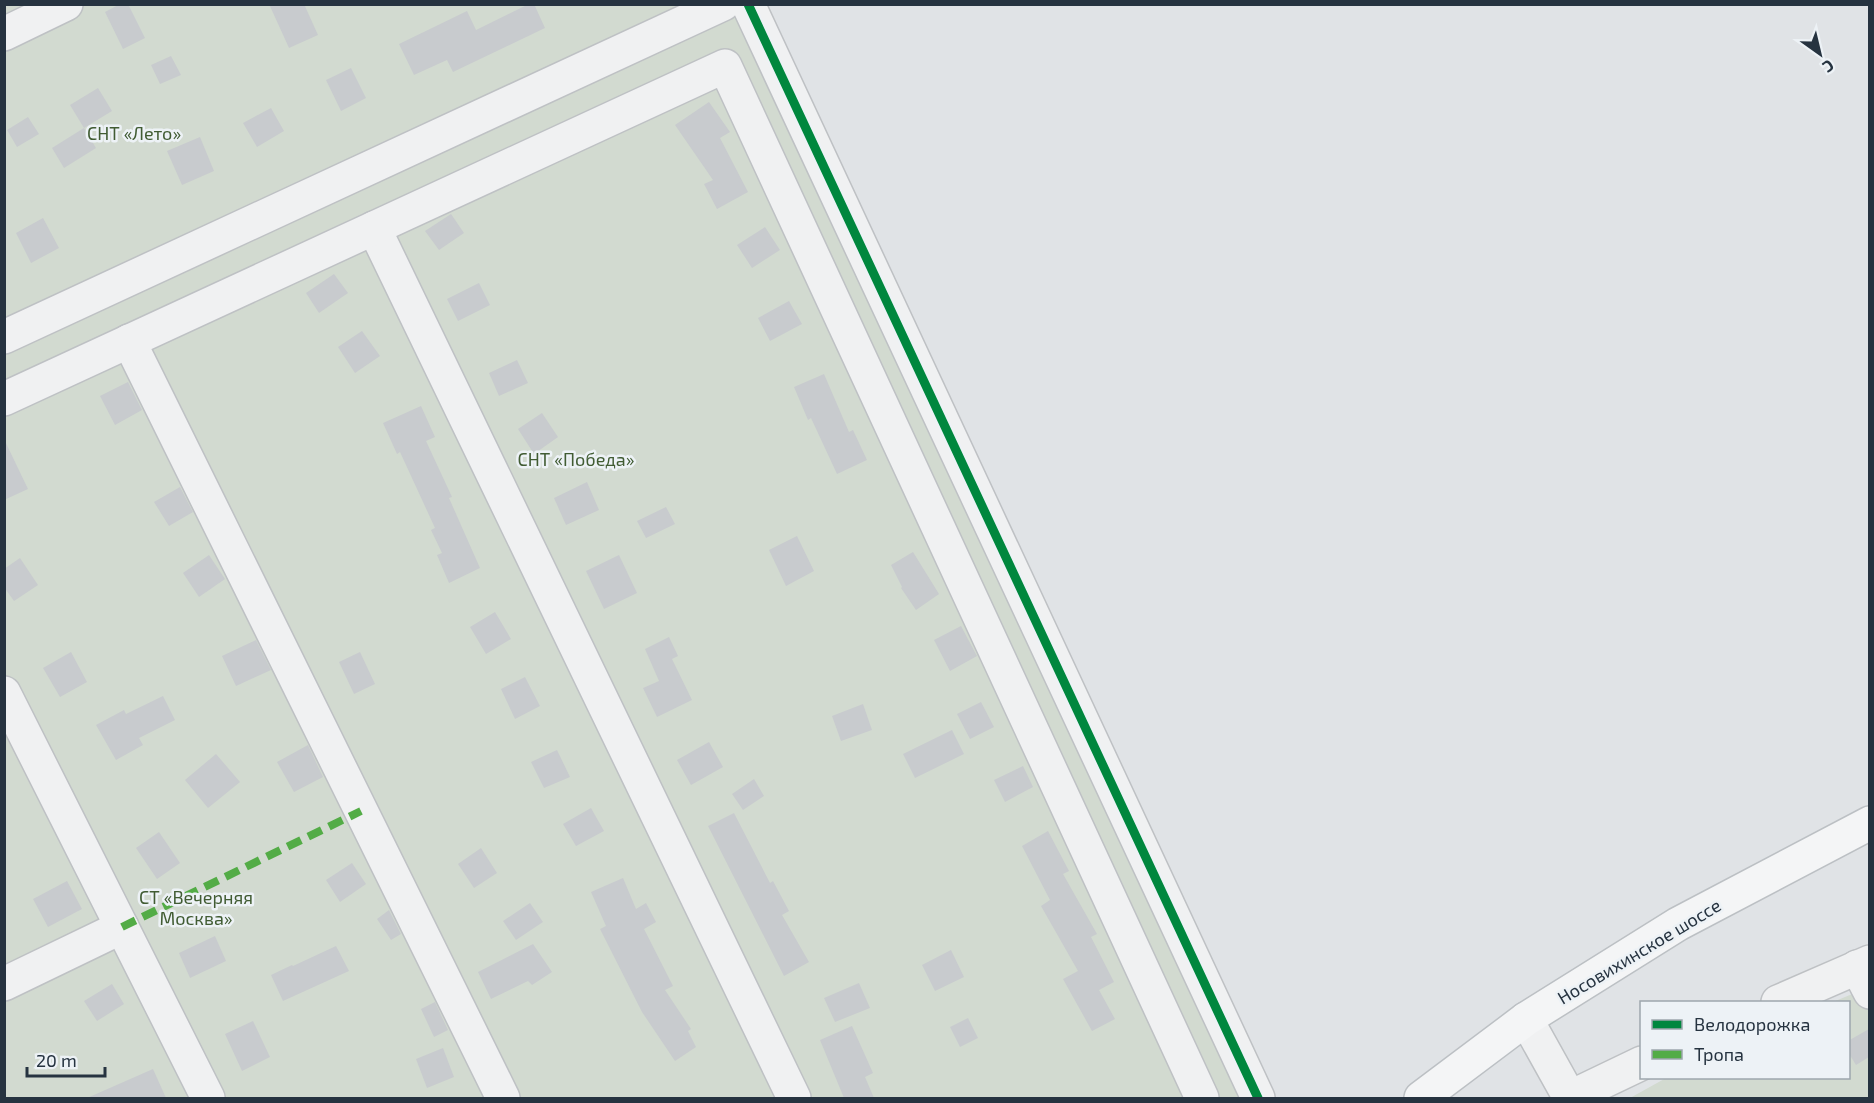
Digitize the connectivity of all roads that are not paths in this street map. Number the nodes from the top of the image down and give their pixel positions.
1 (66, 4) edge
2 (723, 4) edge
3 (748, 4) edge
4 (4, 34) edge
5 (374, 228) junction
6 (4, 337) edge
7 (129, 341) junction
8 (4, 399) edge
9 (4, 693) edge
10 (1869, 823) edge
11 (122, 927) junction
12 (1865, 974) edge
13 (4, 984) edge
14 (1781, 1001) edge
15 (1526, 1019) junction
16 (1640, 1063) edge
17 (208, 1098) edge
18 (503, 1098) edge
19 (794, 1098) edge
20 (1202, 1098) edge
21 (1258, 1098) edge
22 (1421, 1098) edge
23 (1570, 1098) edge

1 - 4 street
2 - 6 street
3 - 21 street
5 - 7 street
5 - 19 street
5 - 20 street
7 - 8 street
7 - 18 street
9 - 11 street
10 - 15 main road, Носовихинское шоссе
11 - 13 street
11 - 17 street
12 - 14 street
15 - 22 main road, Носовихинское шоссе
15 - 23 street
16 - 23 street

